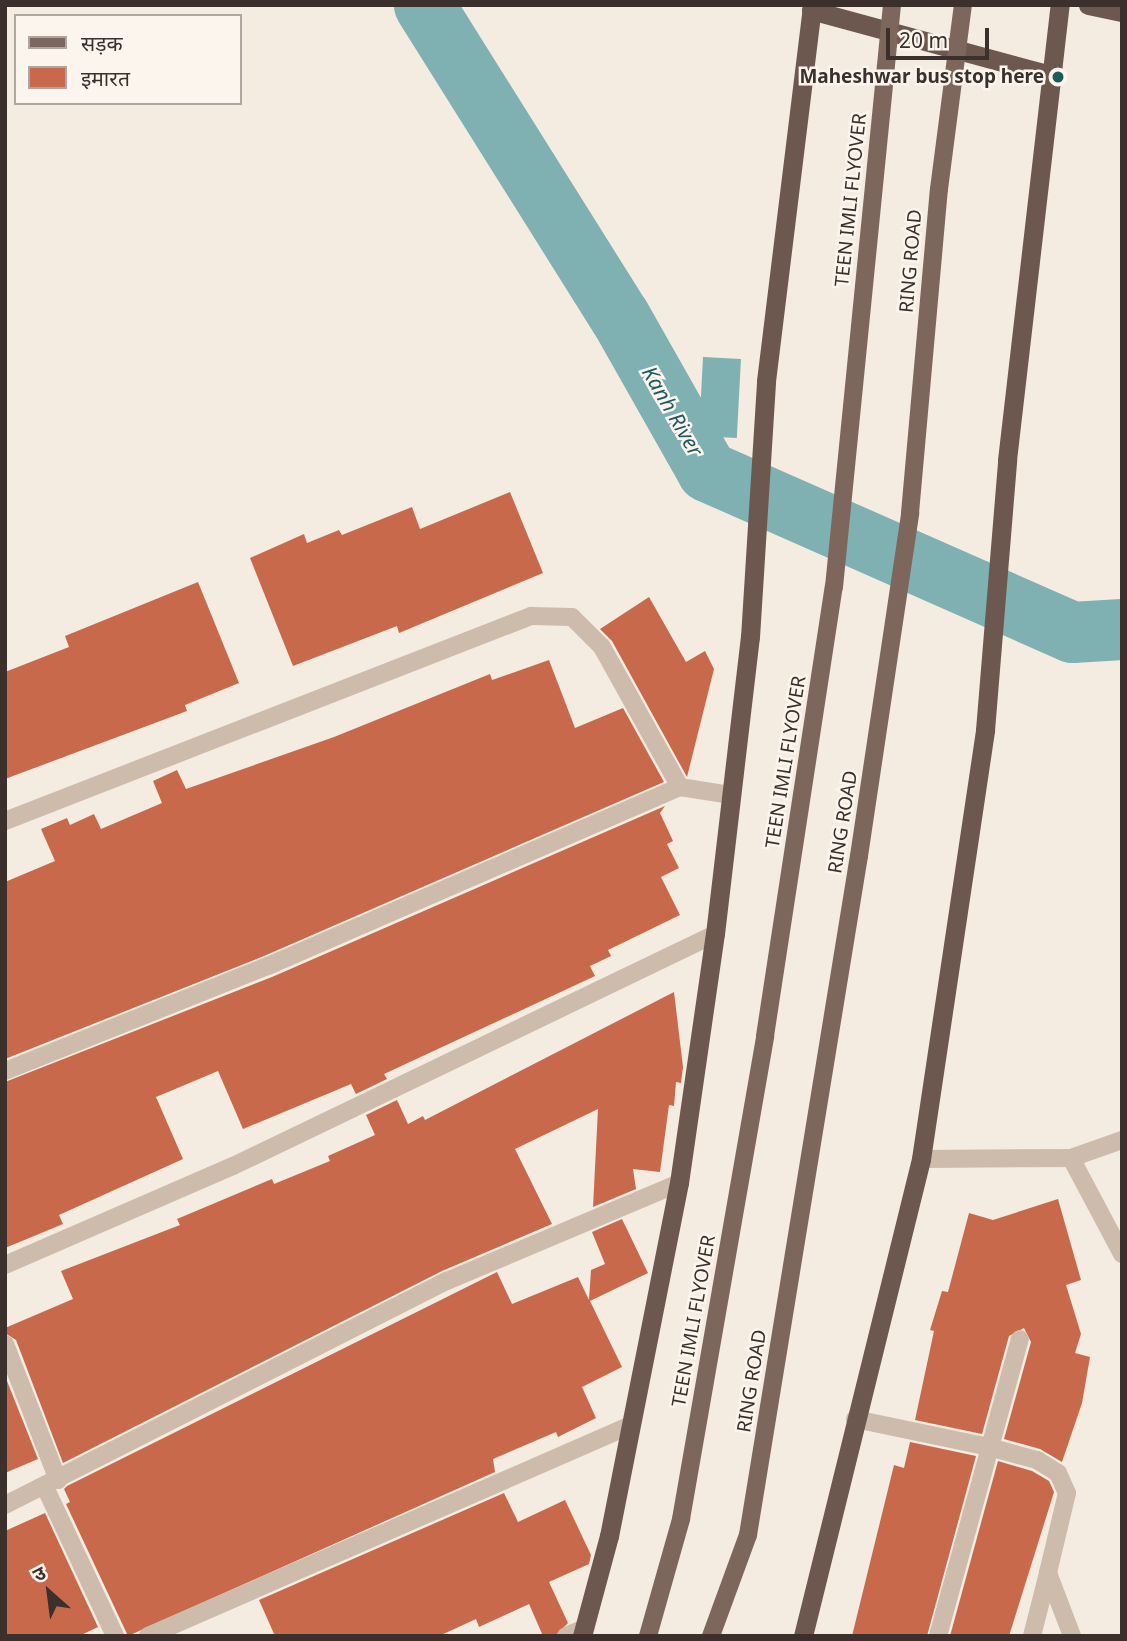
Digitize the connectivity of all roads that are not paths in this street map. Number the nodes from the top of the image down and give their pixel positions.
1 (892, 5) edge
2 (963, 5) edge
3 (1060, 5) edge
4 (1088, 5) edge
5 (811, 7) edge
6 (1122, 12) edge
7 (1050, 75) junction
8 (680, 787) junction
9 (731, 795) junction
10 (5, 821) edge
11 (715, 934) junction
12 (5, 1071) edge
13 (1122, 1140) edge
14 (1071, 1158) junction
15 (921, 1159) junction
16 (679, 1183) junction
17 (1122, 1254) edge
18 (5, 1265) edge
19 (1020, 1339) dead end
20 (5, 1344) edge
21 (855, 1419) junction
22 (631, 1425) junction
23 (989, 1447) junction
24 (51, 1484) junction
25 (5, 1505) edge
26 (1048, 1573) junction
27 (583, 1632) edge
28 (115, 1636) edge
29 (148, 1636) edge
30 (566, 1636) edge
31 (648, 1636) edge
32 (711, 1636) edge
33 (803, 1636) edge
34 (938, 1636) edge
35 (1032, 1636) edge
36 (1072, 1636) edge

1 - 31 main road, TEEN IMLI FLYOVER, bridge
2 - 32 main road, RING ROAD, bridge
3 - 7 highway
4 - 6 highway
5 - 7 highway
5 - 9 highway
7 - 15 highway
8 - 9 street
8 - 10 street
8 - 12 street
9 - 11 highway
11 - 16 highway
11 - 18 street
13 - 14 street
14 - 15 street
14 - 17 street
15 - 21 highway
16 - 22 highway
16 - 24 street
19 - 23 street
20 - 24 street
21 - 23 street
21 - 33 highway
22 - 27 highway
22 - 29 street
23 - 26 street
23 - 34 street
24 - 25 street
24 - 28 street
26 - 35 street
26 - 36 street
27 - 30 street

